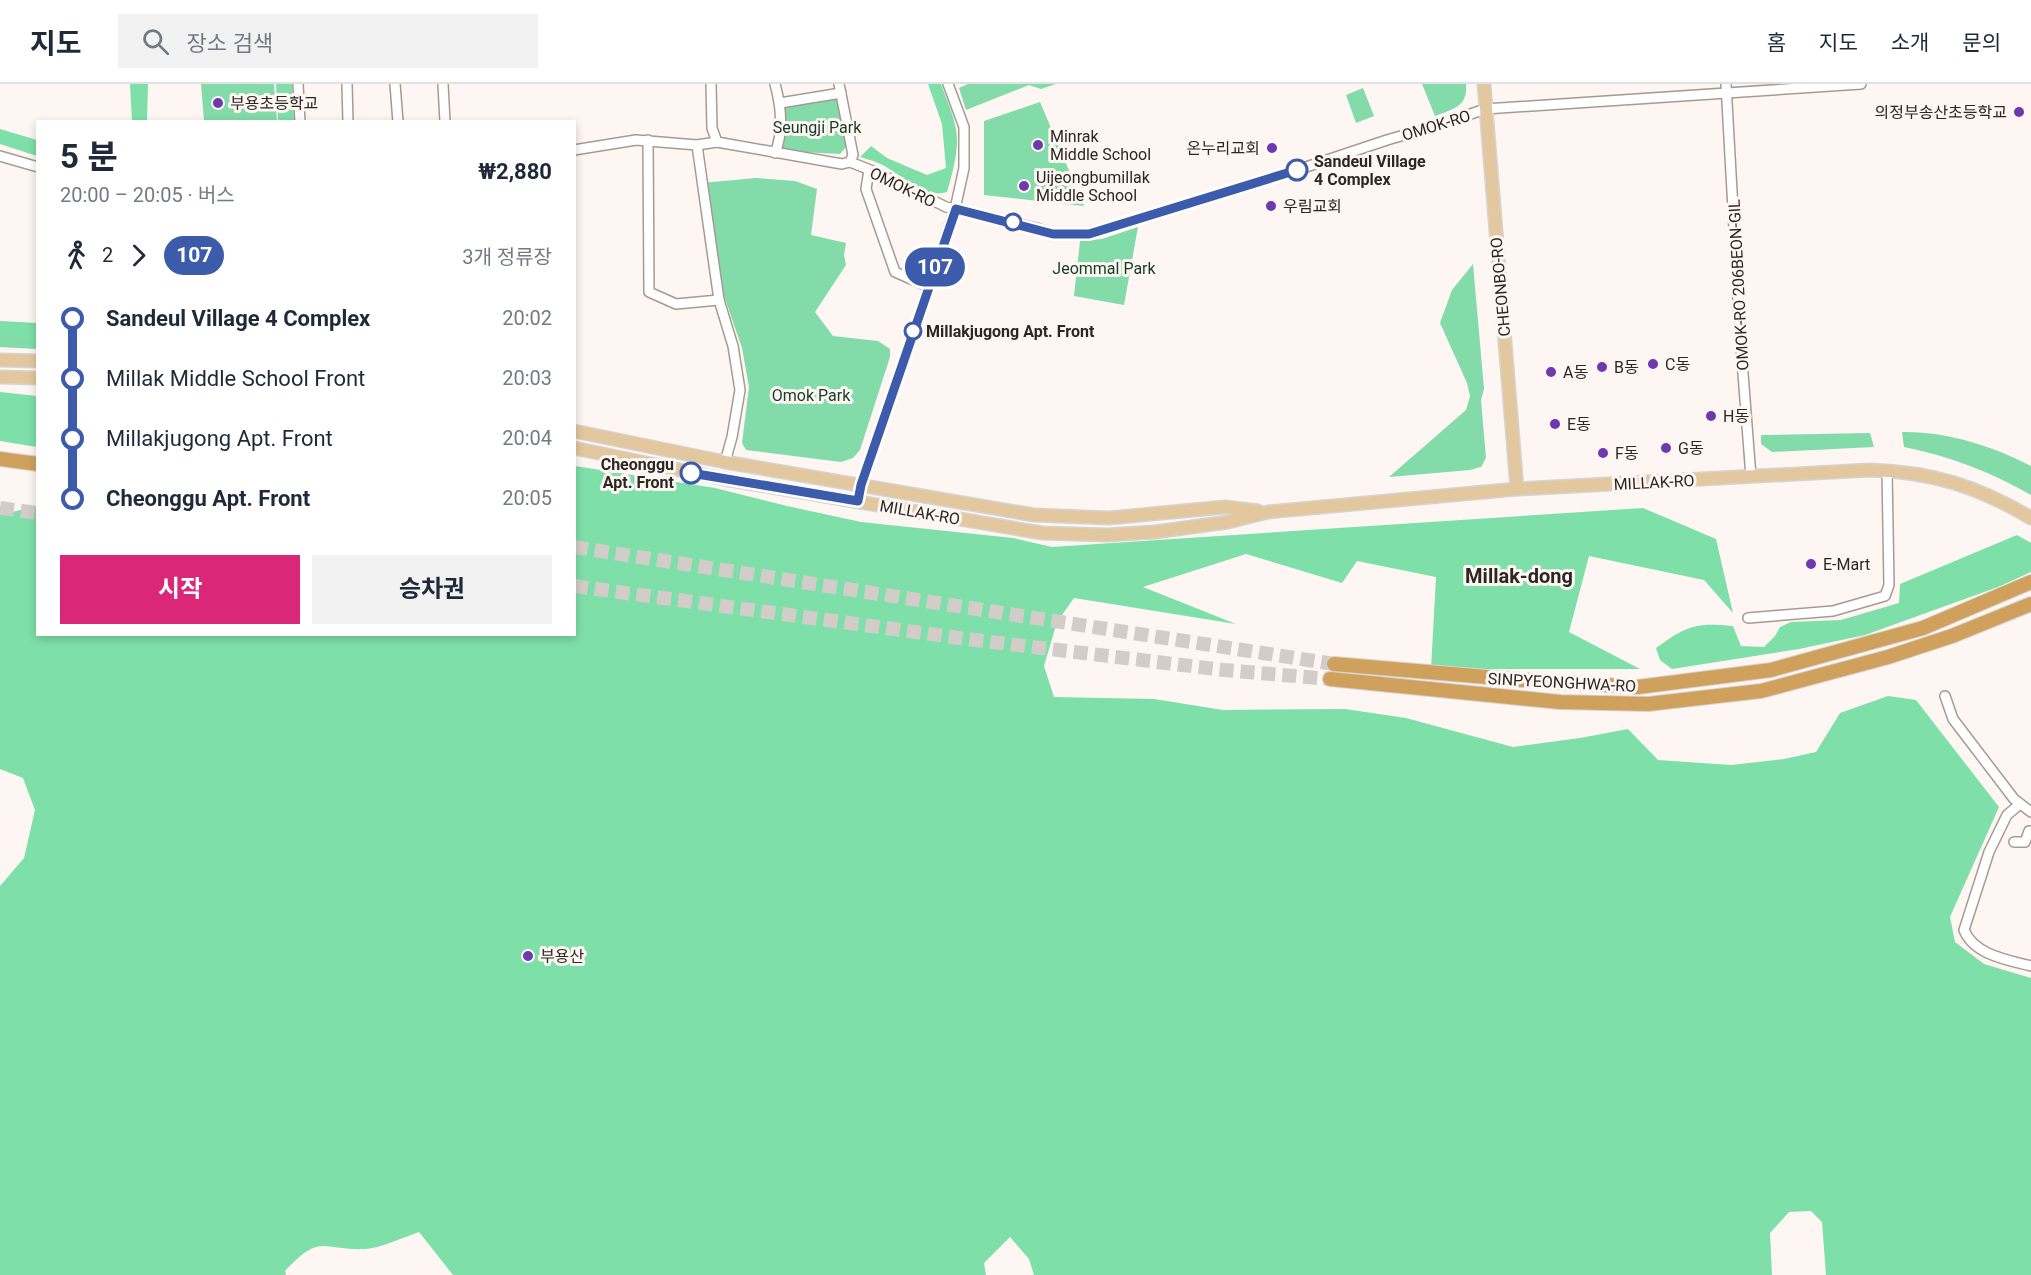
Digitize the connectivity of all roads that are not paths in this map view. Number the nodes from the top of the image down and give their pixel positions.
1 (298, 84) edge
2 (347, 84) edge
3 (395, 84) edge
4 (443, 84) edge
5 (711, 84) edge
6 (775, 84) edge
7 (948, 84) edge
8 (1484, 84) edge
9 (1862, 84) edge
10 (1726, 88) edge
11 (840, 89) edge
12 (780, 103) junction
13 (1485, 109) junction
14 (300, 120) edge
15 (348, 120) edge
16 (398, 120) edge
17 (445, 120) edge
18 (648, 140) junction
19 (717, 142) junction
20 (697, 145) junction
21 (576, 150) edge
22 (775, 153) junction
23 (0, 156) edge
24 (850, 162) junction
25 (36, 166) edge
26 (869, 171) junction
27 (956, 209) junction
28 (929, 287) junction
29 (718, 300) junction
30 (0, 360) edge
31 (36, 361) edge
32 (0, 377) edge
33 (36, 378) edge
34 (576, 431) edge
35 (576, 448) edge
36 (0, 459) edge
37 (725, 462) junction
38 (36, 464) edge
39 (1887, 470) junction
40 (1751, 477) junction
41 (861, 485) junction
42 (1517, 489) junction
43 (858, 501) junction
44 (1268, 512) junction
45 (2031, 518) edge
46 (2031, 582) edge
47 (2031, 604) edge
48 (1753, 618) dead end
49 (1334, 664) tunnel mouth
50 (1330, 679) tunnel mouth
51 (1945, 696) dead end
52 (2020, 804) junction
53 (2031, 812) edge
54 (2031, 832) edge
55 (2014, 843) dead end
56 (2031, 966) edge

1 - 14 street
2 - 15 street
3 - 16 street
4 - 17 street
5 - 19 street
6 - 12 street
7 - 27 street
8 - 13 main road, CHEONBO-RO
9 - 10 street, OMOK-RO
10 - 13 street, OMOK-RO
10 - 40 street, OMOK-RO 206BEON-GIL
11 - 12 street
11 - 24 street
12 - 22 street
13 - 27 street, OMOK-RO
13 - 42 main road, CHEONBO-RO
18 - 20 street, OMOK-RO
18 - 21 street, OMOK-RO
18 - 29 street
19 - 20 street, OMOK-RO
19 - 22 street, OMOK-RO
20 - 29 street
22 - 24 street, OMOK-RO
23 - 25 street
24 - 26 street, OMOK-RO
26 - 27 street, OMOK-RO
26 - 28 street
27 - 28 street
28 - 41 street
29 - 37 street
30 - 31 main road
32 - 33 main road
34 - 37 main road, MILLAK-RO
35 - 43 main road, MILLAK-RO
36 - 38 highway
37 - 41 main road, MILLAK-RO
39 - 40 main road, MILLAK-RO
39 - 45 main road, MILLAK-RO
39 - 48 street
40 - 42 main road, MILLAK-RO
41 - 43 street
41 - 44 main road, MILLAK-RO
42 - 44 main road, MILLAK-RO
43 - 44 main road, MILLAK-RO
46 - 49 highway, SINPYEONGHWA-RO
47 - 50 highway, SINPYEONGHWA-RO
51 - 52 street
52 - 53 street
52 - 56 street
54 - 55 street

